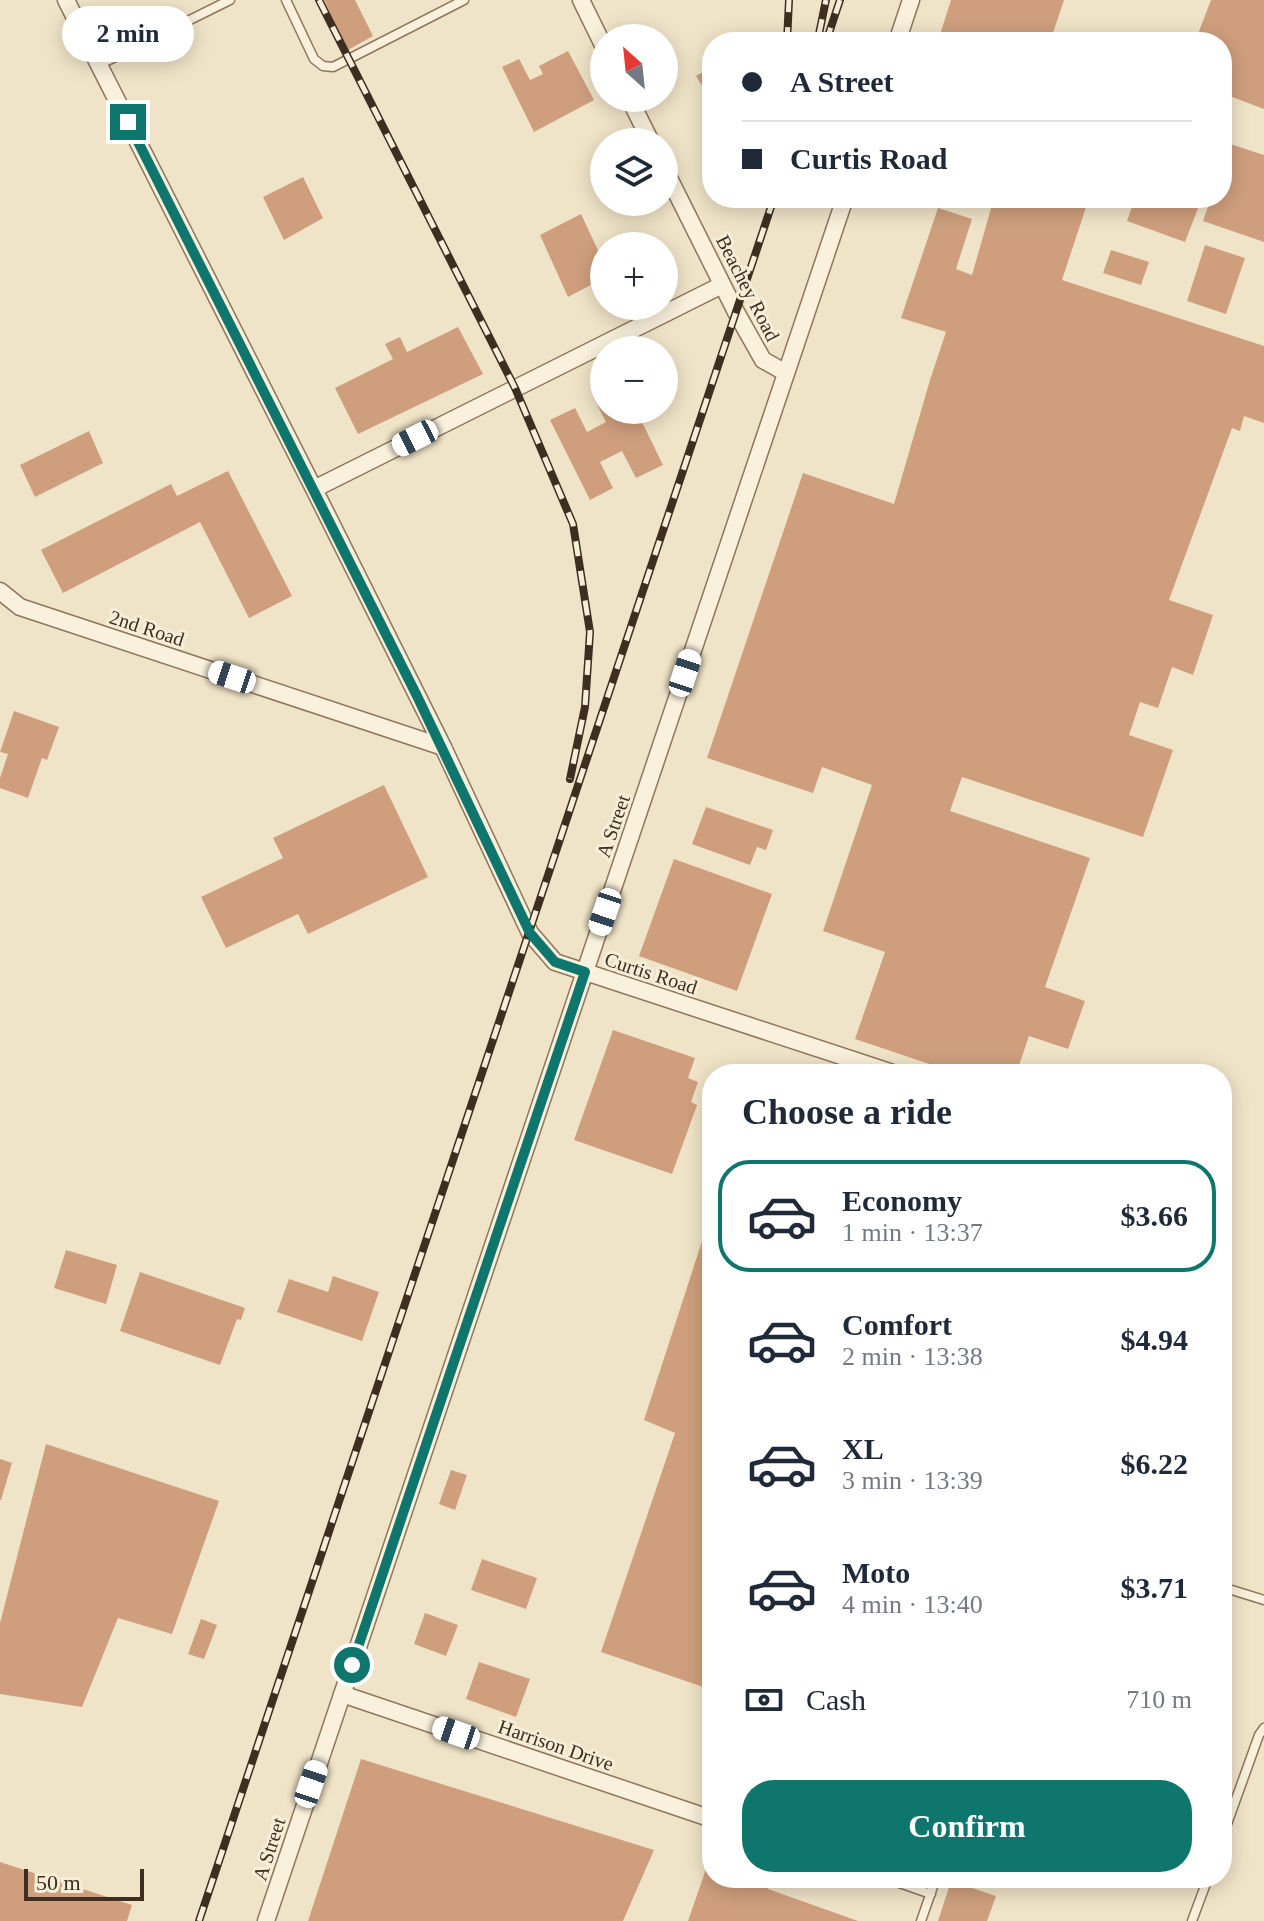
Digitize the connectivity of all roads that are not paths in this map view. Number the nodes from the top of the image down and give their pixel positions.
1 (66, 0) edge
2 (230, 0) edge
3 (286, 0) edge
4 (464, 0) edge
5 (581, 0) edge
6 (911, 0) edge
7 (593, 24) edge
8 (900, 32) edge
9 (99, 65) junction
10 (678, 196) edge
11 (842, 208) edge
12 (722, 285) junction
13 (786, 373) junction
14 (314, 489) junction
15 (0, 591) edge
16 (0, 601) edge
17 (20, 607) junction
18 (443, 747) junction
19 (585, 972) junction
20 (866, 1064) edge
21 (1232, 1590) edge
22 (1264, 1600) edge
23 (342, 1694) junction
24 (1264, 1728) edge
25 (1232, 1810) edge
26 (702, 1816) edge
27 (914, 1888) edge
28 (933, 1888) edge
29 (1204, 1888) edge
30 (931, 1894) junction
31 (266, 1921) edge
32 (921, 1921) edge
33 (1192, 1921) edge

1 - 9 street, Curtis Road
2 - 9 lane
3 - 4 lane
5 - 7 street
6 - 8 street
9 - 14 street, Curtis Road
10 - 12 street, Beachey Road
11 - 13 street, A Street
12 - 13 street, Beachey Road
12 - 14 street
13 - 19 street, A Street
14 - 18 street, Curtis Road
15 - 17 street, 2nd Road
16 - 17 street, 2nd Road
17 - 18 street, 2nd Road
18 - 19 street, Curtis Road
19 - 20 street, Curtis Road
19 - 23 street, A Street
21 - 22 lane
23 - 26 street, Harrison Drive
23 - 31 street, A Street
24 - 25 lane
27 - 30 lane
28 - 30 lane
29 - 33 lane
30 - 32 lane

